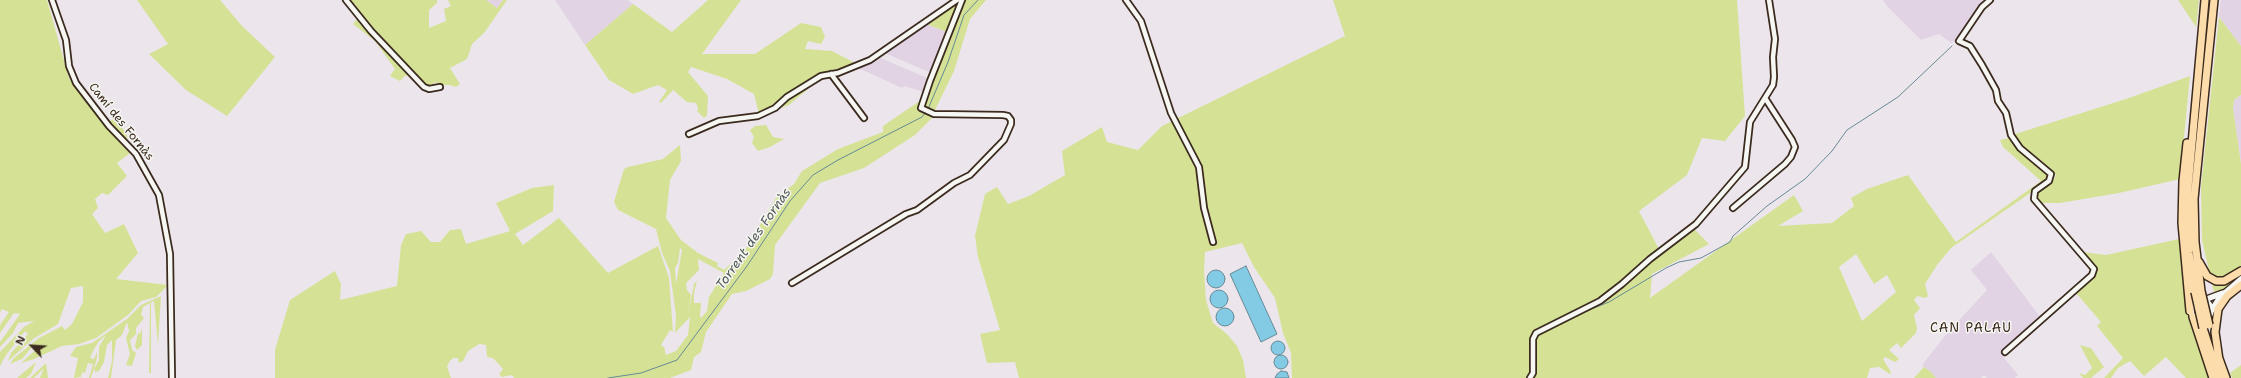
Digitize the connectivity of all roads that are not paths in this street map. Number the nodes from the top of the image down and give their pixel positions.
1 (52, 0) edge
2 (346, 0) edge
3 (957, 0) edge
4 (962, 0) edge
5 (1126, 0) edge
6 (1769, 0) edge
7 (1990, 0) edge
8 (2205, 0) edge
9 (2214, 0) edge
10 (832, 74) junction
11 (440, 87) dead end
12 (1765, 98) junction
13 (2195, 103) junction
14 (864, 118) dead end
15 (689, 134) dead end
16 (1733, 208) dead end
17 (1213, 242) dead end
18 (2196, 257) junction
19 (2241, 271) edge
20 (2241, 279) edge
21 (792, 283) dead end
22 (2241, 285) edge
23 (2228, 290) junction
24 (2198, 292) junction
25 (2204, 300) junction
26 (2212, 310) junction
27 (2192, 314) junction
28 (2206, 326) junction
29 (2005, 352) dead end
30 (2219, 360) junction
31 (172, 378) edge
32 (1530, 378) edge
33 (2213, 378) edge
34 (2219, 378) edge
35 (2226, 378) edge

1 - 31 street, Camí des Fornàs
2 - 11 street
3 - 10 street
4 - 21 street
5 - 17 street
6 - 12 street
7 - 29 street
8 - 13 highway
9 - 18 highway
10 - 14 street
10 - 15 street
12 - 16 street
12 - 32 street
13 - 24 highway
13 - 27 highway
18 - 19 highway
18 - 24 highway
20 - 23 street
22 - 30 highway
23 - 25 street
23 - 26 street
24 - 28 highway, bridge
25 - 26 street
25 - 27 street
26 - 27 street
27 - 33 highway
28 - 30 highway
28 - 34 highway
30 - 35 highway

